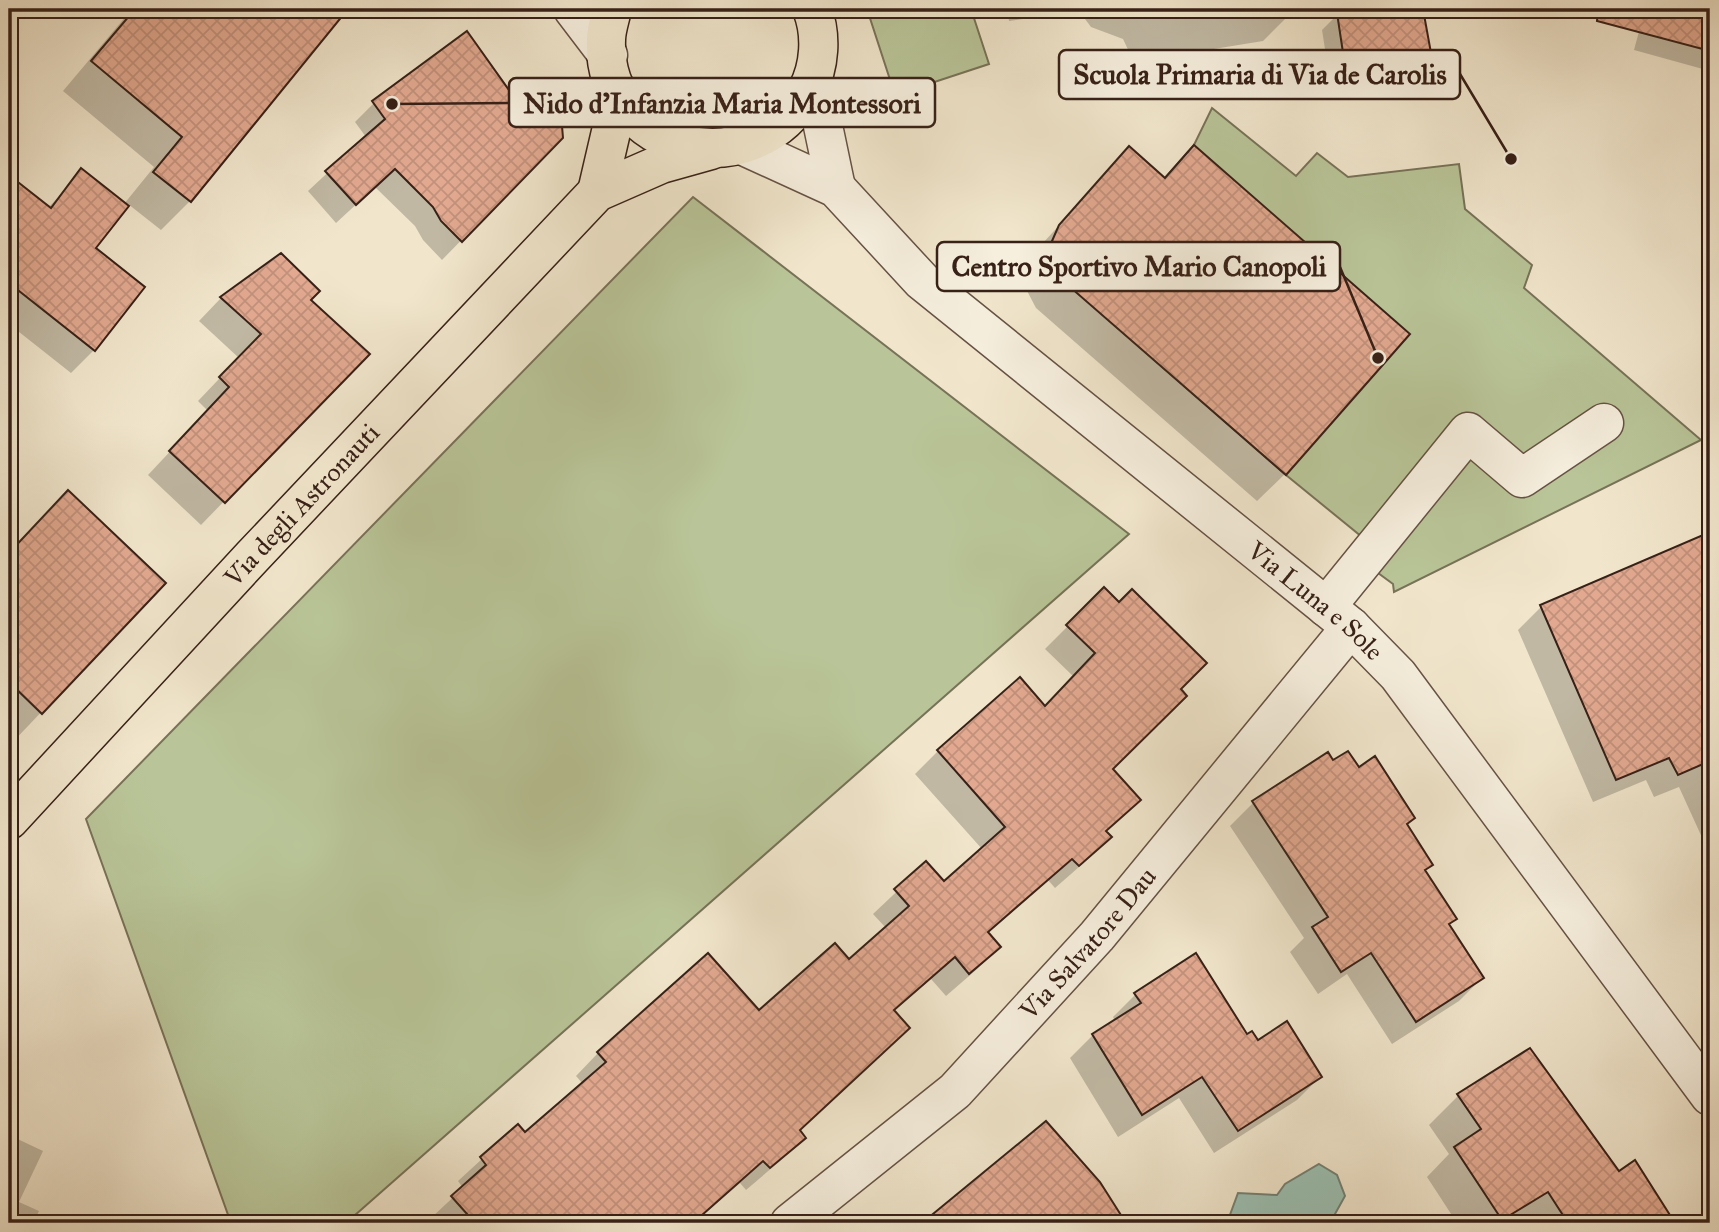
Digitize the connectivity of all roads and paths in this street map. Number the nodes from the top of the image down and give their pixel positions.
1 (573, 9) edge
2 (612, 9) edge
3 (812, 9) edge
4 (608, 55) junction
5 (813, 78) junction
6 (620, 93) junction
7 (728, 148) junction
8 (836, 188) junction
9 (597, 192) junction
10 (1604, 423) dead end
11 (1338, 617) junction
12 (9, 820) edge
13 (1710, 1096) edge
14 (790, 1223) edge

1 - 4 street
2 - 4 main road
3 - 5 main road, Via degli Astronauti
4 - 6 main road
5 - 7 main road, Via degli Astronauti
5 - 8 street
6 - 7 main road
6 - 9 main road
7 - 8 street, Via Luna e Sole
7 - 9 main road, Via degli Astronauti
8 - 11 street, Via Luna e Sole
9 - 12 main road, Via degli Astronauti
10 - 11 street, Via Salvatore Dau
11 - 13 street, Via Luna e Sole
11 - 14 street, Via Salvatore Dau

